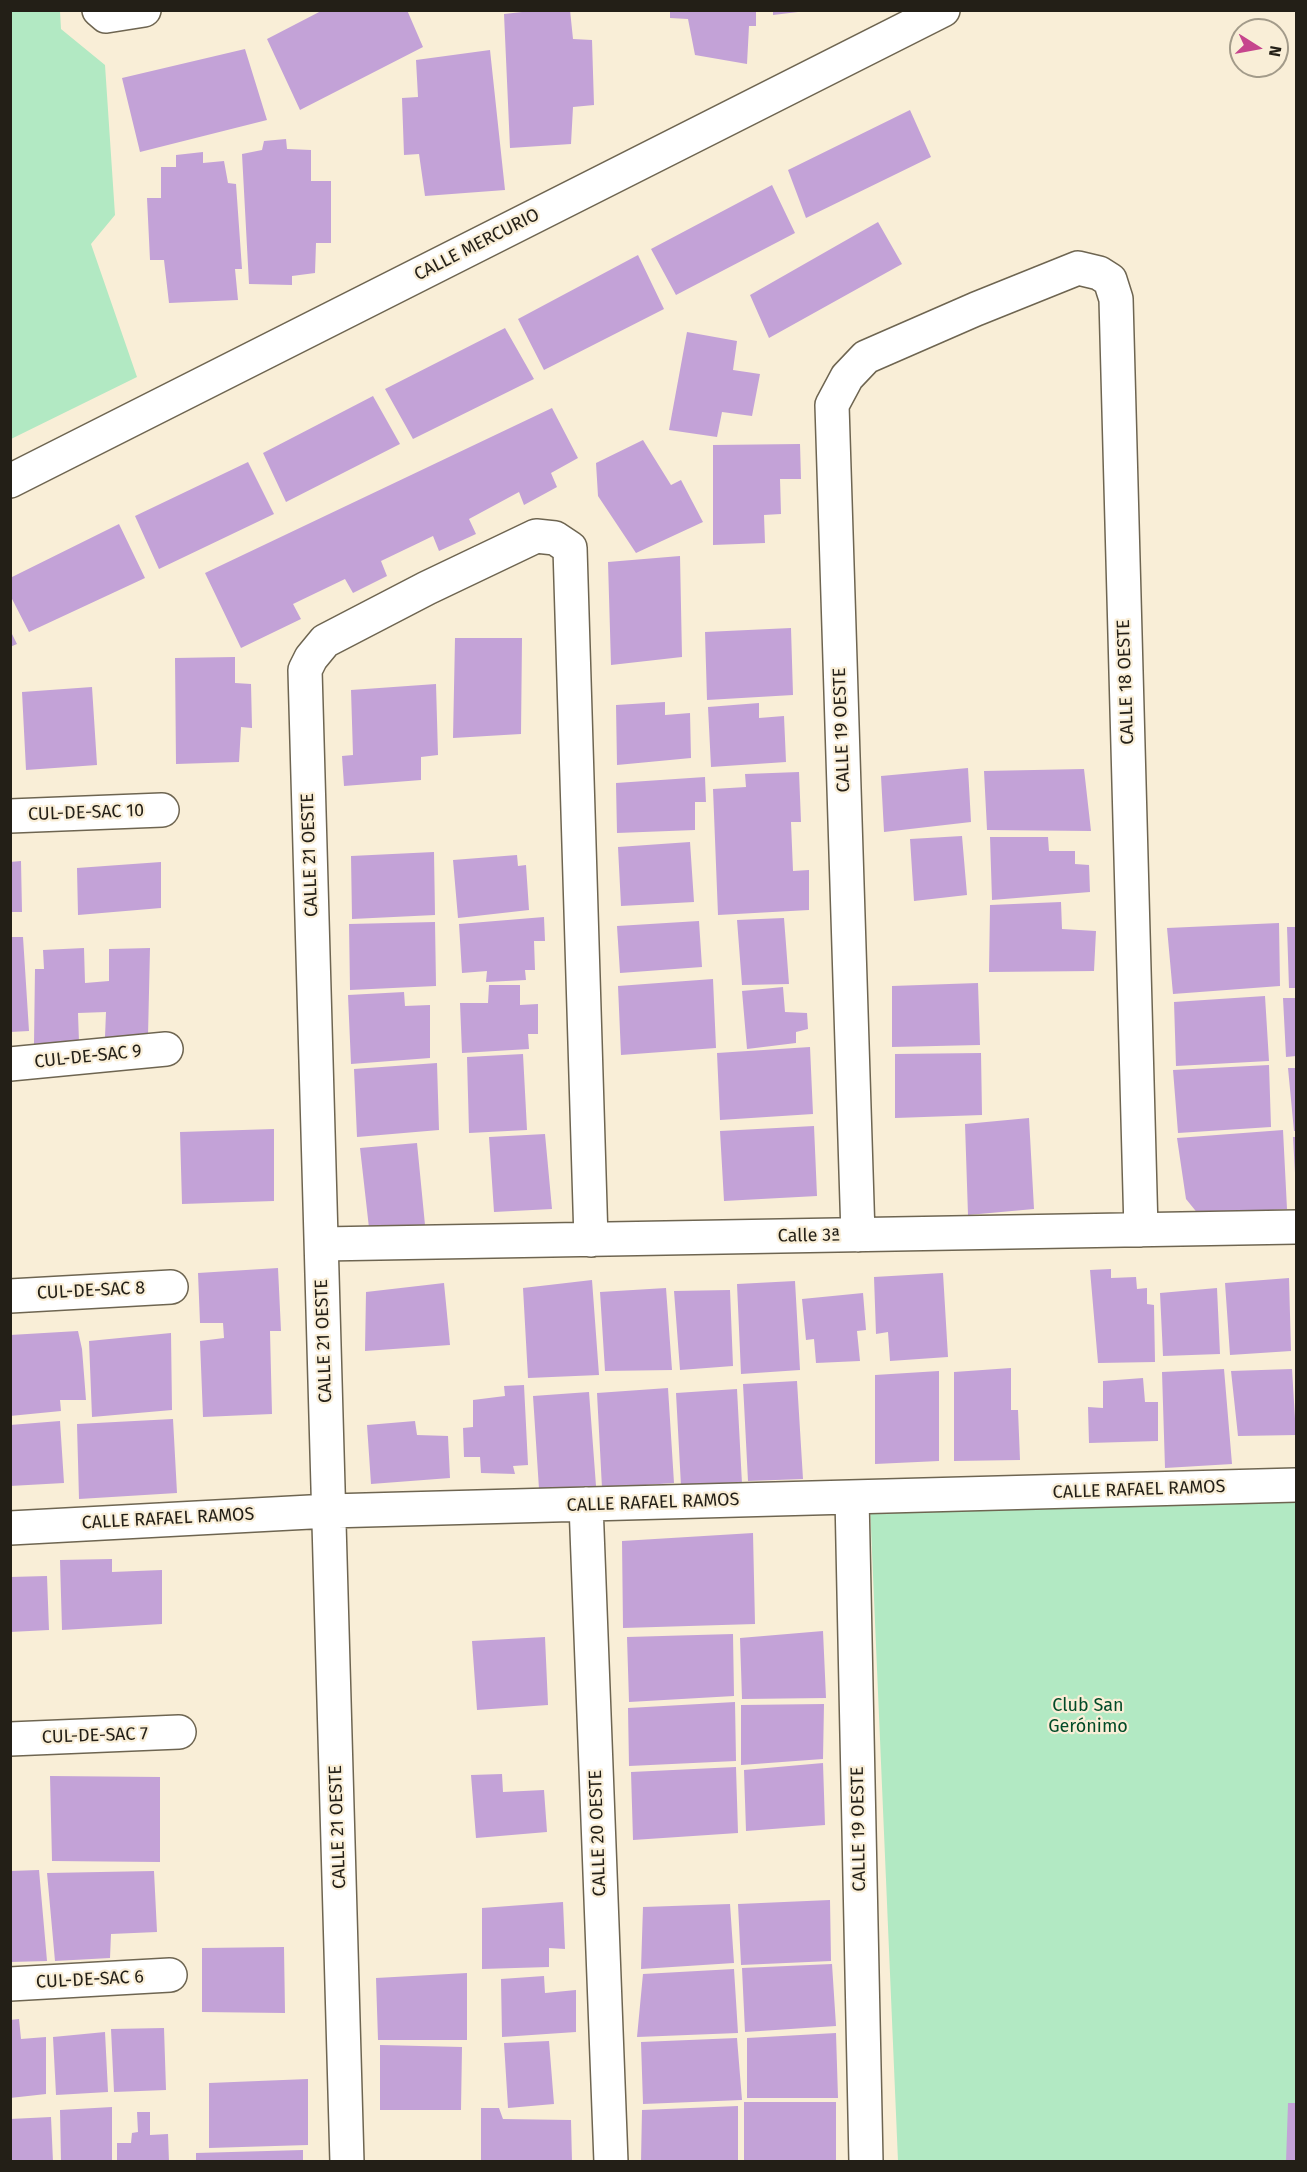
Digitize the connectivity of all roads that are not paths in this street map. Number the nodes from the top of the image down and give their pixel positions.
1 (99, 10) edge
2 (144, 10) edge
3 (943, 10) edge
4 (976, 309) joint
5 (10, 481) edge
6 (162, 810) dead end
7 (10, 816) edge
8 (166, 1049) dead end
9 (10, 1065) edge
10 (1296, 1227) edge
11 (1141, 1230) junction
12 (858, 1235) junction
13 (591, 1240) junction
14 (322, 1244) junction
15 (171, 1287) dead end
16 (10, 1296) edge
17 (1296, 1485) edge
18 (852, 1497) junction
19 (586, 1504) junction
20 (329, 1511) junction
21 (10, 1528) edge
22 (179, 1732) dead end
23 (10, 1739) edge
24 (170, 1975) dead end
25 (10, 1984) edge
26 (347, 2162) edge
27 (611, 2162) edge
28 (866, 2162) edge

1 - 2 street
3 - 5 street, CALLE MERCURIO
4 - 11 street, CALLE 18 OESTE
4 - 12 street, CALLE 19 OESTE
6 - 7 street, CUL-DE-SAC 10
8 - 9 street, CUL-DE-SAC 9
10 - 11 street, Calle 3ª
11 - 12 street, Calle 3ª
12 - 13 street, Calle 3ª
13 - 14 street, Calle 3ª
13 - 14 street, CALLE 21 OESTE
14 - 20 street, CALLE 21 OESTE
15 - 16 street, CUL-DE-SAC 8
17 - 18 street, CALLE RAFAEL RAMOS
18 - 19 street, CALLE RAFAEL RAMOS
18 - 28 street, CALLE 19 OESTE
19 - 20 street, CALLE RAFAEL RAMOS
19 - 27 street, CALLE 20 OESTE
20 - 21 street, CALLE RAFAEL RAMOS
20 - 26 street, CALLE 21 OESTE
22 - 23 street, CUL-DE-SAC 7
24 - 25 street, CUL-DE-SAC 6

